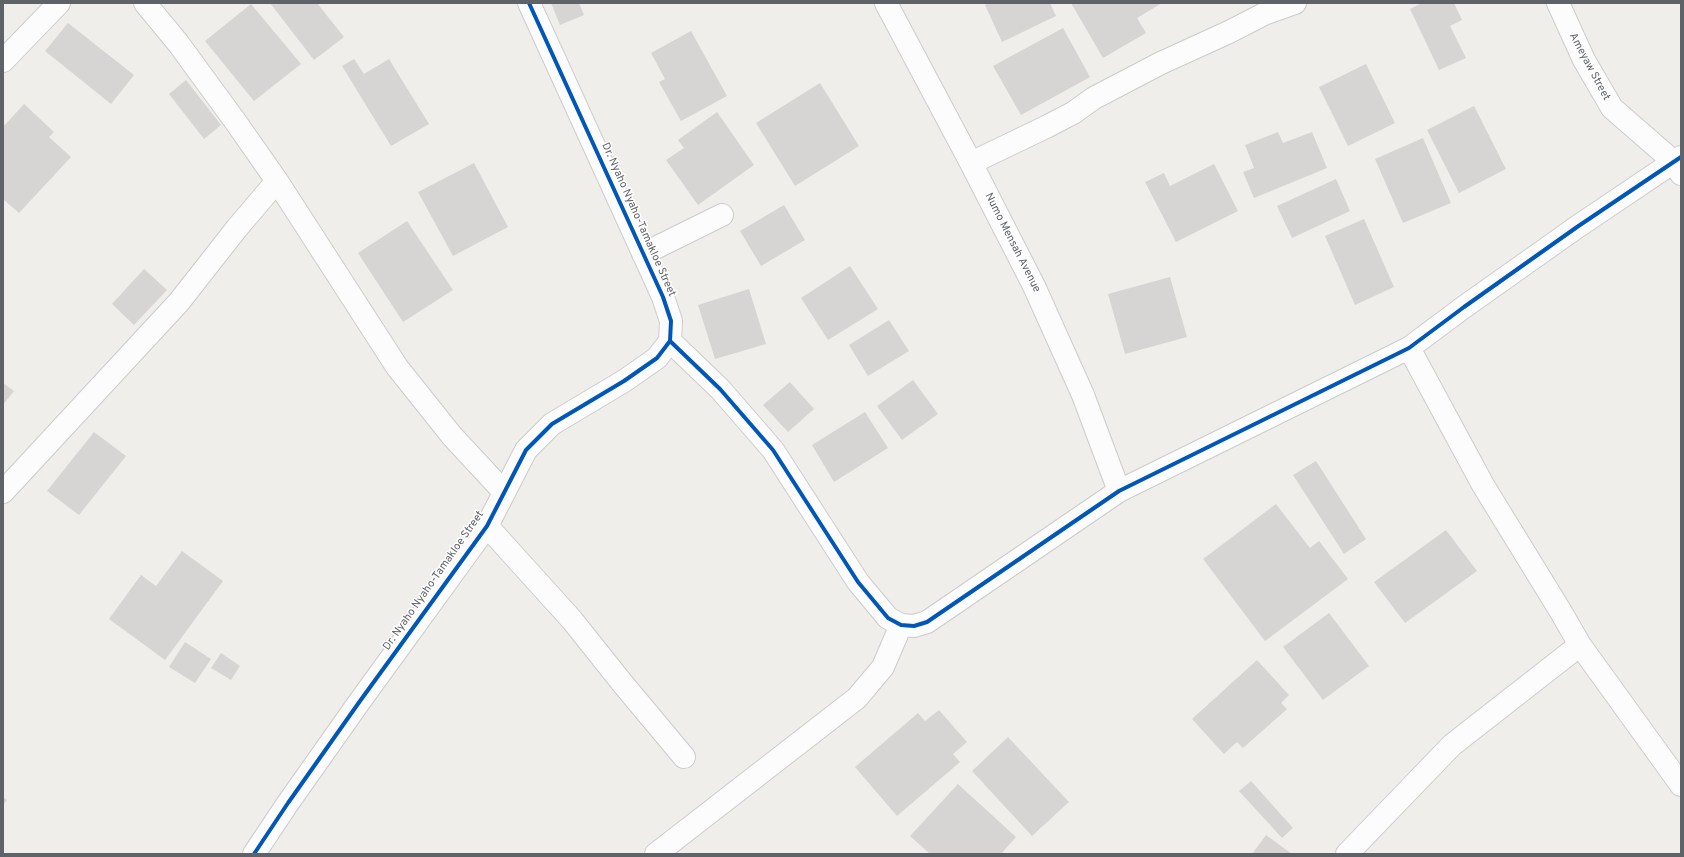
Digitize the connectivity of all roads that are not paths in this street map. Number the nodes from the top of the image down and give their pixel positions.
1 (60, 3) edge
2 (145, 3) edge
3 (529, 3) edge
4 (886, 3) edge
5 (1295, 3) edge
6 (1558, 3) edge
7 (1261, 8) edge
8 (3, 61) edge
9 (971, 163) junction
10 (1679, 164) edge
11 (277, 181) junction
12 (722, 215) dead end
13 (643, 254) junction
14 (670, 341) junction
15 (1409, 348) junction
16 (1119, 491) junction
17 (3, 492) edge
18 (504, 492) junction
19 (487, 526) junction
20 (901, 625) junction
21 (1580, 645) junction
22 (684, 757) dead end
23 (1681, 785) edge
24 (254, 854) edge
25 (656, 854) edge
26 (1347, 854) edge

1 - 8 street
2 - 11 street
3 - 13 street, Dr. Nyaho Nyaho-Tamakloe Street
4 - 9 street, Numo Mensah Avenue
5 - 7 street
6 - 10 street, Ameyaw Street
7 - 9 street
9 - 16 street, Numo Mensah Avenue
10 - 15 street
11 - 17 street
11 - 18 street
12 - 13 street
13 - 14 street, Dr. Nyaho Nyaho-Tamakloe Street
14 - 18 street, Dr. Nyaho Nyaho-Tamakloe Street
14 - 20 street
15 - 16 street
15 - 21 street
16 - 20 street
18 - 19 street, Dr. Nyaho Nyaho-Tamakloe Street
19 - 22 street
19 - 24 street, Dr. Nyaho Nyaho-Tamakloe Street
20 - 25 street
21 - 23 street
21 - 26 street

